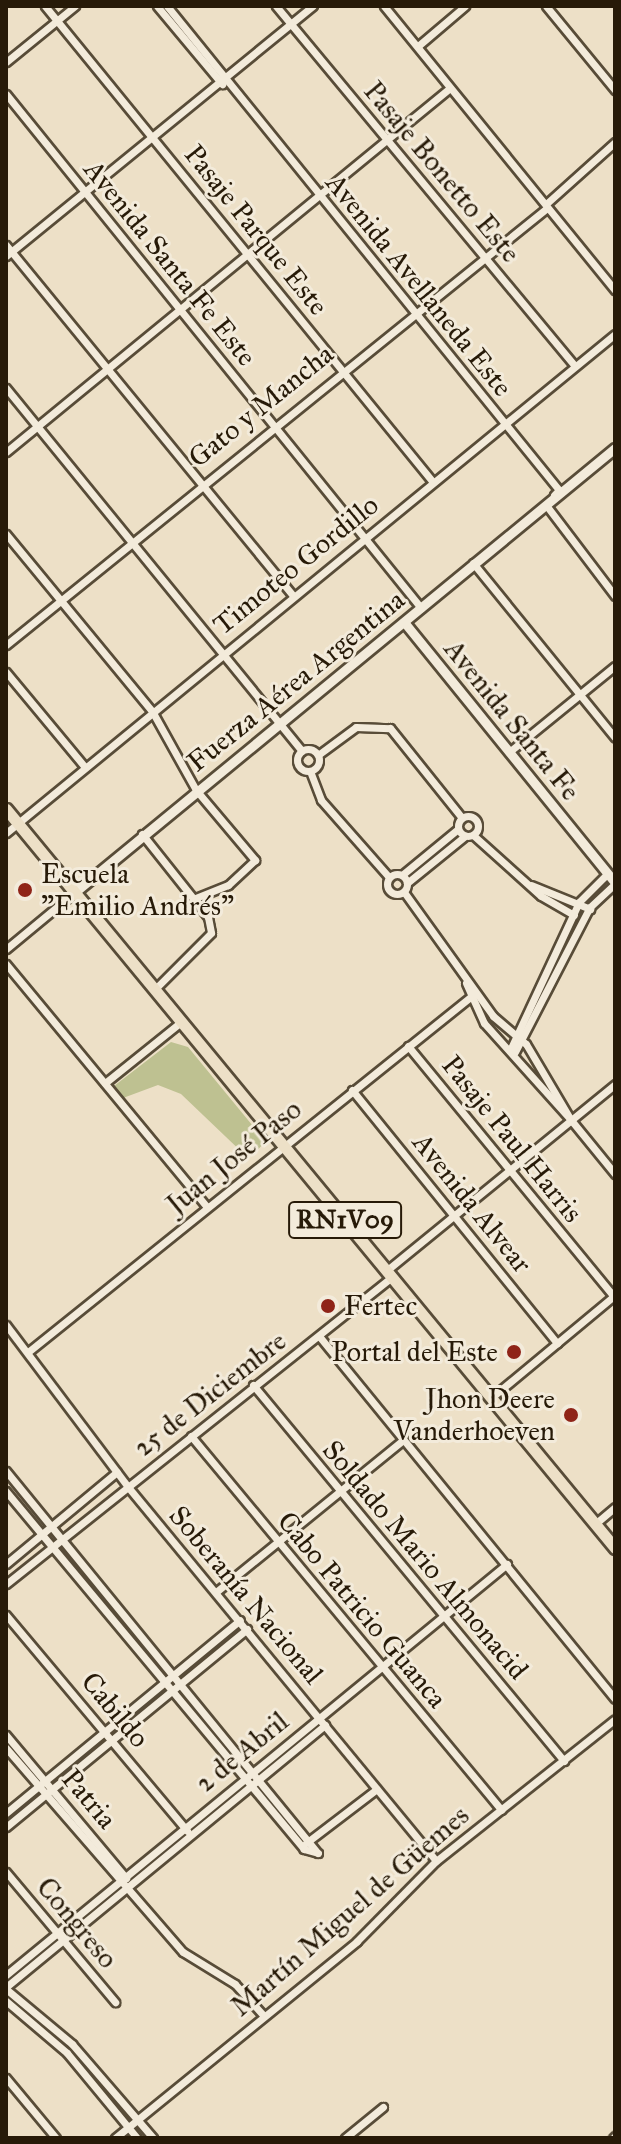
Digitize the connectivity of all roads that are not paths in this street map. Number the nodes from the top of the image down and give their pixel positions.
1 (45, 6) edge
2 (75, 6) edge
3 (157, 6) edge
4 (167, 6) edge
5 (276, 6) edge
6 (313, 6) edge
7 (384, 6) edge
8 (465, 6) edge
9 (546, 6) edge
10 (57, 20) junction
11 (291, 24) junction
12 (418, 46) junction
13 (6, 62) edge
14 (222, 81) junction
15 (450, 88) junction
16 (615, 90) edge
17 (6, 94) edge
18 (152, 137) junction
19 (386, 140) junction
20 (615, 142) edge
21 (85, 193) junction
22 (319, 196) junction
23 (546, 206) junction
24 (8, 251) edge
25 (250, 254) junction
26 (485, 259) junction
27 (615, 290) edge
28 (180, 310) junction
29 (412, 312) junction
30 (615, 334) edge
31 (575, 366) junction
32 (106, 368) junction
33 (341, 370) junction
34 (6, 388) edge
35 (503, 425) junction
36 (272, 426) junction
37 (38, 427) junction
38 (615, 449) edge
39 (6, 452) edge
40 (433, 482) junction
41 (200, 484) junction
42 (543, 508) junction
43 (6, 534) edge
44 (364, 539) junction
45 (131, 542) junction
46 (473, 563) junction
47 (293, 596) junction
48 (615, 596) edge
49 (61, 601) junction
50 (421, 608) junction
51 (404, 622) junction
52 (6, 645) edge
53 (223, 653) junction
54 (615, 666) edge
55 (6, 672) edge
56 (580, 695) junction
57 (152, 711) junction
58 (279, 722) junction
59 (615, 738) edge
60 (302, 751) junction
61 (509, 752) junction
62 (318, 755) junction
63 (85, 767) junction
64 (310, 771) junction
65 (196, 790) junction
66 (6, 809) edge
67 (462, 818) junction
68 (18, 823) junction
69 (458, 829) junction
70 (6, 833) edge
71 (142, 834) junction
72 (469, 836) junction
73 (402, 875) junction
74 (389, 877) junction
75 (613, 879) edge
76 (529, 885) junction
77 (406, 888) junction
78 (75, 892) junction
79 (194, 899) junction
80 (579, 902) junction
81 (590, 909) junction
82 (573, 915) junction
83 (583, 920) junction
84 (6, 949) edge
85 (6, 964) edge
86 (466, 983) junction
87 (155, 989) junction
88 (469, 998) junction
89 (181, 1022) junction
90 (520, 1039) junction
91 (408, 1046) junction
92 (513, 1050) junction
93 (105, 1083) junction
94 (615, 1084) edge
95 (352, 1090) junction
96 (571, 1120) junction
97 (285, 1145) junction
98 (510, 1170) junction
99 (615, 1174) edge
100 (207, 1207) junction
101 (455, 1215) junction
102 (389, 1274) junction
103 (614, 1296) edge
104 (6, 1325) edge
105 (319, 1336) junction
106 (557, 1343) junction
107 (28, 1352) junction
108 (253, 1385) junction
109 (490, 1398) junction
110 (191, 1436) junction
111 (403, 1440) junction
112 (6, 1471) edge
113 (117, 1472) junction
114 (128, 1487) junction
115 (6, 1491) edge
116 (340, 1492) junction
117 (615, 1507) edge
118 (595, 1524) junction
119 (52, 1526) junction
120 (42, 1535) junction
121 (62, 1540) junction
122 (278, 1543) junction
123 (53, 1546) junction
124 (615, 1548) edge
125 (6, 1564) edge
126 (507, 1564) junction
127 (6, 1584) edge
128 (216, 1592) junction
129 (6, 1615) edge
130 (441, 1616) junction
131 (240, 1620) junction
132 (247, 1629) junction
133 (380, 1666) junction
134 (168, 1678) junction
135 (176, 1687) junction
136 (615, 1699) edge
137 (319, 1718) junction
138 (615, 1719) edge
139 (325, 1725) junction
140 (104, 1732) junction
141 (6, 1735) edge
142 (111, 1740) junction
143 (6, 1748) edge
144 (564, 1761) junction
145 (248, 1775) junction
146 (254, 1783) junction
147 (41, 1784) junction
148 (377, 1789) junction
149 (49, 1792) junction
150 (501, 1810) junction
151 (6, 1813) edge
152 (6, 1827) edge
153 (188, 1831) junction
154 (310, 1842) junction
155 (300, 1844) junction
156 (436, 1861) junction
157 (6, 1872) edge
158 (128, 1880) junction
159 (121, 1886) junction
160 (133, 1894) junction
161 (59, 1936) junction
162 (6, 1975) edge
163 (6, 1988) edge
164 (6, 2001) edge
165 (115, 2002) dead end
166 (264, 2016) junction
167 (6, 2078) edge
168 (383, 2107) dead end
169 (136, 2119) junction
170 (128, 2127) junction
171 (56, 2138) edge
172 (115, 2138) edge
173 (137, 2138) edge
174 (153, 2138) edge
175 (345, 2138) edge

1 - 10 street, Pasaje Parque Este
2 - 10 street
3 - 14 street, Avenida Avellaneda Este
4 - 14 street, Avenida Avellaneda Este
5 - 11 street, Pasaje Bonetto Este
6 - 11 street
7 - 12 street
8 - 12 street
9 - 16 street
10 - 13 street
10 - 18 street, Pasaje Parque Este
11 - 14 street
11 - 19 street, Pasaje Bonetto Este
12 - 15 street
14 - 18 street
14 - 22 street, Avenida Avellaneda Este
15 - 19 street
15 - 23 street
17 - 21 street, Avenida Santa Fe Este
18 - 21 street
18 - 25 street, Pasaje Parque Este
19 - 22 street
19 - 26 street, Pasaje Bonetto Este
20 - 23 street, Gato y Mancha
21 - 24 street
21 - 28 street, Avenida Santa Fe Este
22 - 25 street
22 - 29 street, Avenida Avellaneda Este
23 - 26 street, Gato y Mancha
23 - 27 street
24 - 32 street
25 - 28 street
25 - 33 street, Pasaje Parque Este
26 - 29 street, Gato y Mancha
26 - 31 street, Pasaje Bonetto Este
28 - 32 street
28 - 36 street, Avenida Santa Fe Este
29 - 33 street, Gato y Mancha
29 - 35 street, Avenida Avellaneda Este
30 - 31 street, Timoteo Gordillo
31 - 35 street, Timoteo Gordillo
32 - 37 street
32 - 41 street
33 - 36 street, Gato y Mancha
33 - 40 street, Pasaje Parque Este
34 - 37 street
35 - 40 street, Timoteo Gordillo
35 - 42 street, Avenida Avellaneda Este
36 - 41 street, Gato y Mancha
36 - 44 street, Avenida Santa Fe Este
37 - 39 street
37 - 45 street
38 - 42 street, Fuerza Aérea Argentina
40 - 44 street, Timoteo Gordillo
41 - 45 street, Gato y Mancha
41 - 47 street
42 - 46 street, Fuerza Aérea Argentina
42 - 48 street
43 - 49 street
44 - 47 street, Timoteo Gordillo
44 - 50 street, Avenida Santa Fe Este
45 - 49 street, Gato y Mancha
45 - 53 street
46 - 50 street, Fuerza Aérea Argentina
46 - 56 street
47 - 53 street, Timoteo Gordillo
49 - 52 street, Gato y Mancha
49 - 57 street
50 - 51 street, Fuerza Aérea Argentina
51 - 58 street, Fuerza Aérea Argentina
51 - 61 street, Avenida Santa Fe
53 - 57 street, Timoteo Gordillo
53 - 58 street
54 - 56 street
55 - 63 street
56 - 59 street
56 - 61 street
57 - 63 street, Timoteo Gordillo
57 - 65 street
58 - 60 street
58 - 65 street, Fuerza Aérea Argentina
60 - 62 street
60 - 64 street
61 - 75 street, Avenida Santa Fe
62 - 64 street
62 - 67 street
63 - 68 street, Timoteo Gordillo
64 - 74 street
65 - 71 street, Fuerza Aérea Argentina
65 - 79 street
66 - 68 main road, RN1V09
67 - 69 street
67 - 72 street
68 - 70 street, Timoteo Gordillo
68 - 78 main road, RN1V09
69 - 72 street
69 - 73 street
71 - 78 street, Fuerza Aérea Argentina
71 - 79 street
72 - 76 street
72 - 77 street
73 - 74 street
73 - 77 street
74 - 77 street
75 - 80 street
75 - 81 street
76 - 80 street
76 - 82 street
77 - 86 street
78 - 84 street, Fuerza Aérea Argentina
78 - 87 main road, RN1V09
79 - 87 street
80 - 81 street
80 - 82 street
81 - 83 street
82 - 83 street
82 - 90 street
83 - 90 street
85 - 93 street
86 - 88 street
86 - 90 street
87 - 89 main road, RN1V09
88 - 91 street, Juan José Paso
88 - 92 street
89 - 93 street
89 - 97 main road, RN1V09
90 - 92 street
90 - 96 street
91 - 95 street, Juan José Paso
91 - 98 street, Pasaje Paul Harris
92 - 96 street
93 - 100 street
94 - 96 street, 25 de Diciembre
95 - 97 street, Juan José Paso
95 - 101 street, Avenida Alvear
96 - 98 street, 25 de Diciembre
96 - 99 street
97 - 100 street, Juan José Paso
97 - 102 main road, RN1V09
98 - 101 street, 25 de Diciembre
98 - 103 street, Pasaje Paul Harris
100 - 107 street, Juan José Paso
101 - 102 street, 25 de Diciembre
101 - 106 street, Avenida Alvear
102 - 105 street, 25 de Diciembre
102 - 109 main road, RN1V09
103 - 106 street
104 - 107 street, Soberanía Nacional
105 - 108 street, 25 de Diciembre
105 - 111 street
106 - 109 street
107 - 113 street, Soberanía Nacional
108 - 110 street, 25 de Diciembre
108 - 116 street, Soldado Mario Almonacid
109 - 118 main road, RN1V09
110 - 114 street, 25 de Diciembre
110 - 122 street, Cabo Patricio Guanca
111 - 116 street
111 - 126 street
112 - 119 street
113 - 114 street, Soberanía Nacional
113 - 119 street
114 - 121 street, 25 de Diciembre
114 - 128 street, Soberanía Nacional
115 - 120 street
116 - 122 street
116 - 130 street, Soldado Mario Almonacid
117 - 118 street
118 - 124 main road, RN1V09
119 - 120 street
119 - 121 street
120 - 123 street
120 - 125 street
121 - 123 street, 25 de Diciembre
121 - 134 street
122 - 128 street
122 - 133 street, Cabo Patricio Guanca
123 - 127 street, 25 de Diciembre
123 - 134 street
126 - 130 street, 2 de Abril
126 - 136 street
128 - 131 street, Soberanía Nacional
129 - 140 street, Cabildo
130 - 133 street, 2 de Abril
130 - 144 street, Soldado Mario Almonacid
131 - 132 street, Soberanía Nacional
131 - 134 street
132 - 135 street
132 - 137 street, Soberanía Nacional
133 - 137 street, 2 de Abril
133 - 150 street, Cabo Patricio Guanca
134 - 135 street
134 - 140 street
135 - 142 street
135 - 145 street
137 - 139 street, Soberanía Nacional
137 - 145 street, 2 de Abril
138 - 144 street, Martín Miguel de Güemes
139 - 146 street, 2 de Abril
139 - 148 street, Soberanía Nacional
140 - 142 street, Cabildo
140 - 147 street
141 - 147 street, Patria
142 - 149 street
142 - 153 street, Cabildo
143 - 147 street, Patria
144 - 150 street, Martín Miguel de Güemes
145 - 146 street
145 - 153 street, 2 de Abril
146 - 153 street, 2 de Abril
146 - 154 street
146 - 155 street
147 - 149 street, Patria
147 - 151 street
148 - 154 street
148 - 156 street, Soberanía Nacional
149 - 152 street
149 - 158 street, Patria
149 - 159 street, Patria
150 - 156 street, Martín Miguel de Güemes
153 - 158 street, 2 de Abril
154 - 155 street
154 - 155 street
156 - 166 street, Martín Miguel de Güemes
157 - 161 street, Congreso
158 - 159 street, 2 de Abril
158 - 160 street, Patria
159 - 160 street, Patria
159 - 161 street, 2 de Abril
160 - 166 street, Patria
161 - 162 street, 2 de Abril
161 - 163 street, 2 de Abril
161 - 165 street, Congreso
163 - 169 street
164 - 170 street
166 - 169 street, Martín Miguel de Güemes
167 - 171 street
168 - 175 street
169 - 170 street, Martín Miguel de Güemes
169 - 174 street
170 - 172 street, Martín Miguel de Güemes
170 - 173 street

